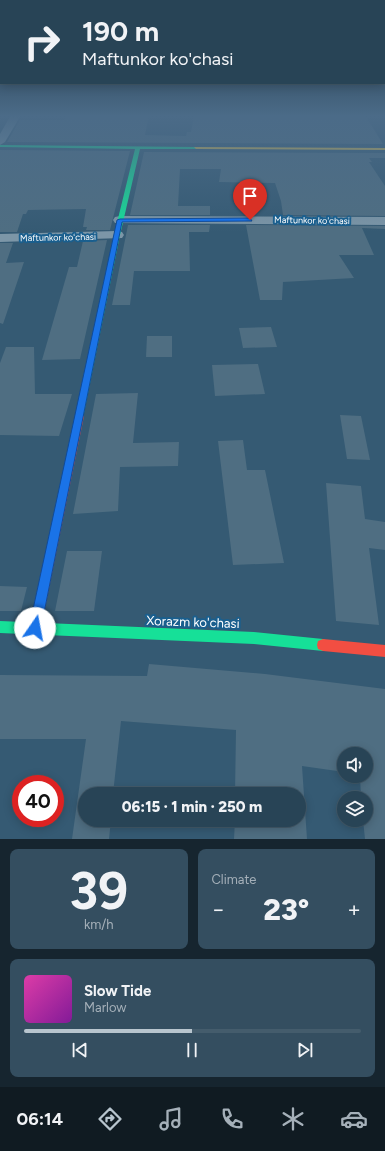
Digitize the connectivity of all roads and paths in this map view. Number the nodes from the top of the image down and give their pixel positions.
1 (136, 154) edge
2 (120, 220) junction
3 (385, 221) edge
4 (116, 235) junction
5 (0, 238) edge
6 (0, 627) edge
7 (35, 628) junction
8 (385, 651) edge

1 - 2 street
2 - 3 street, Maftunkor ko'chasi
2 - 4 street
4 - 5 street, Maftunkor koʻchasi
4 - 7 street
6 - 7 street, Xorazm ko'chasi
7 - 8 street, Xorazm ko'chasi

